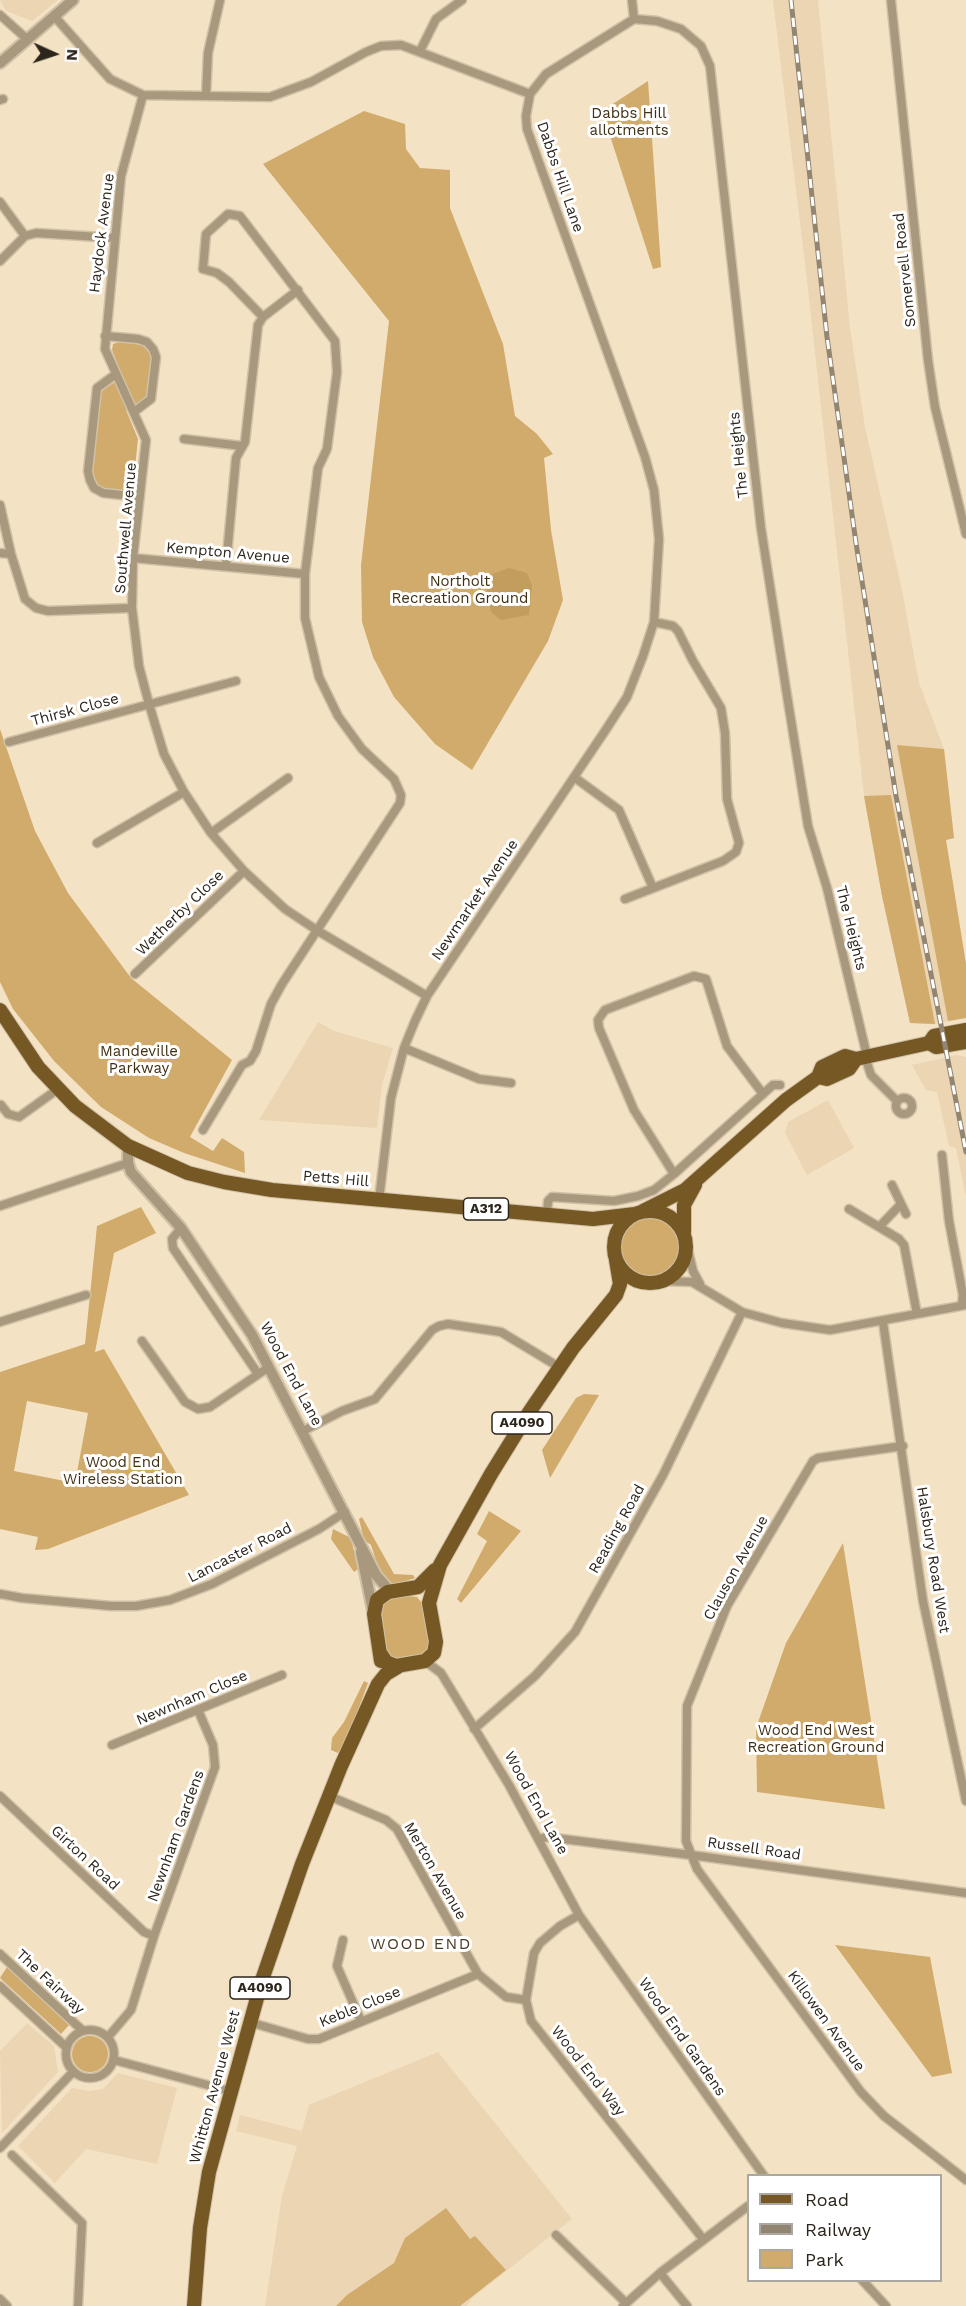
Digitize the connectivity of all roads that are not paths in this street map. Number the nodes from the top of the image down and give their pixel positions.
1 (73, 0) edge
2 (220, 0) edge
3 (462, 0) edge
4 (632, 0) edge
5 (891, 0) edge
6 (0, 15) edge
7 (55, 17) junction
8 (634, 20) junction
9 (28, 40) junction
10 (420, 51) junction
11 (0, 63) edge
12 (530, 94) junction
13 (143, 95) junction
14 (206, 96) junction
15 (0, 202) edge
16 (25, 236) junction
17 (115, 238) junction
18 (0, 261) edge
19 (298, 290) junction
20 (263, 317) junction
21 (105, 336) junction
22 (116, 374) junction
23 (134, 412) junction
24 (184, 439) dead end
25 (241, 448) junction
26 (140, 497) junction
27 (0, 505) edge
28 (966, 534) edge
29 (0, 553) edge
30 (10, 554) junction
31 (133, 558) junction
32 (226, 566) junction
33 (305, 574) junction
34 (132, 608) junction
35 (654, 622) junction
36 (649, 637) joint
37 (236, 681) dead end
38 (149, 704) junction
39 (9, 742) dead end
40 (574, 777) junction
41 (288, 778) dead end
42 (184, 792) junction
43 (212, 832) junction
44 (97, 843) dead end
45 (244, 871) junction
46 (653, 888) junction
47 (625, 899) dead end
48 (318, 931) junction
49 (135, 974) dead end
50 (427, 996) junction
51 (0, 1010) edge
52 (3, 1024) edge
53 (965, 1033) edge
54 (404, 1048) junction
55 (863, 1058) junction
56 (511, 1083) dead end
57 (780, 1085) dead end
58 (58, 1089) junction
59 (763, 1094) junction
60 (897, 1101) dead end
61 (1, 1105) edge
62 (203, 1130) dead end
63 (128, 1146) junction
64 (942, 1155) dead end
65 (128, 1163) junction
66 (675, 1174) junction
67 (703, 1175) junction
68 (892, 1185) dead end
69 (379, 1200) junction
70 (901, 1204) junction
71 (0, 1206) edge
72 (849, 1209) dead end
73 (639, 1213) junction
74 (906, 1214) dead end
75 (547, 1215) junction
76 (592, 1219) junction
77 (879, 1227) junction
78 (181, 1228) junction
79 (686, 1240) junction
80 (615, 1255) junction
81 (661, 1282) junction
82 (704, 1288) junction
83 (86, 1294) dead end
84 (612, 1301) junction
85 (964, 1305) edge
86 (742, 1312) junction
87 (917, 1314) junction
88 (0, 1322) edge
89 (883, 1322) junction
90 (142, 1341) dead end
91 (269, 1367) junction
92 (559, 1367) junction
93 (258, 1374) junction
94 (303, 1431) junction
95 (903, 1446) junction
96 (345, 1512) junction
97 (359, 1543) junction
98 (445, 1555) junction
99 (412, 1588) junction
100 (396, 1591) junction
101 (0, 1594) edge
102 (429, 1603) junction
103 (374, 1614) junction
104 (378, 1637) joint
105 (436, 1642) junction
106 (380, 1653) junction
107 (420, 1662) junction
108 (401, 1665) junction
109 (282, 1675) dead end
110 (444, 1678) junction
111 (378, 1684) junction
112 (198, 1710) junction
113 (474, 1729) junction
114 (112, 1745) dead end
115 (0, 1796) edge
116 (329, 1796) junction
117 (966, 1801) edge
118 (539, 1839) junction
119 (692, 1855) junction
120 (966, 1893) edge
121 (579, 1915) junction
122 (154, 1936) junction
123 (343, 1940) dead end
124 (0, 1954) edge
125 (478, 1974) junction
126 (0, 1986) edge
127 (526, 2000) junction
128 (361, 2021) junction
129 (249, 2022) junction
130 (82, 2030) junction
131 (108, 2037) junction
132 (66, 2047) junction
133 (114, 2060) junction
134 (73, 2072) junction
135 (230, 2091) junction
136 (1, 2146) edge
137 (12, 2155) dead end
138 (763, 2174) edge
139 (966, 2180) edge
140 (747, 2207) edge
141 (556, 2235) dead end
142 (704, 2239) junction
143 (660, 2272) junction
144 (864, 2282) edge
145 (0, 2299) edge
146 (624, 2304) edge
147 (7, 2306) edge
148 (78, 2306) edge
149 (194, 2306) edge
150 (687, 2306) edge
151 (886, 2306) edge

1 - 7 street
2 - 14 street
3 - 10 street
4 - 8 street
5 - 28 street, Somervell Road
6 - 9 street
7 - 9 street
7 - 13 street
8 - 12 street
8 - 55 street, The Heights
9 - 11 street
10 - 12 street
10 - 14 street
12 - 35 street, Dabbs Hill Lane
13 - 14 street
13 - 17 street, Haydock Avenue
15 - 16 street
16 - 17 street
16 - 18 street
17 - 21 street, Haydock Avenue
19 - 20 street
19 - 20 street
19 - 33 street
20 - 25 street
21 - 22 street, Haydock Avenue
21 - 23 street
22 - 23 street, Southwell Avenue
22 - 26 street
23 - 26 street, Southwell Avenue
24 - 25 street
25 - 32 street
26 - 31 street, Southwell Avenue
27 - 30 street
29 - 30 street
30 - 34 street
31 - 32 street, Kempton Avenue
31 - 34 street, Southwell Avenue
32 - 33 street, Kempton Avenue
33 - 48 street, Kempton Avenue
34 - 38 street, Southwell Avenue
35 - 36 street, Dabbs Hill Lane
35 - 46 street
36 - 40 street, Newmarket Avenue
37 - 38 street, Thirsk Close
38 - 39 street, Thirsk Close
38 - 42 street, Southwell Avenue
40 - 46 street
40 - 50 street, Newmarket Avenue
41 - 43 street
42 - 43 street, Southwell Avenue
42 - 44 street
43 - 45 street, Southwell Avenue
45 - 48 street, Southwell Avenue
45 - 49 street, Wetherby Close
46 - 47 street
48 - 50 street, Southwell Avenue
48 - 62 street
50 - 54 street, Newmarket Avenue
51 - 52 main road, A312
52 - 58 main road, A312
53 - 55 main road, Petts Hill / A312
54 - 56 street
54 - 69 street, Newmarket Avenue
55 - 60 street, The Heights
55 - 67 main road, Petts Hill / A312
57 - 59 street
58 - 61 street
58 - 63 main road, A312
59 - 66 street
59 - 66 street
63 - 65 street
63 - 69 main road, Petts Hill / A312
64 - 85 street
65 - 71 street
65 - 78 street, Wood End Lane
66 - 75 street
67 - 73 main road, Petts Hill / A312
67 - 79 main road, Petts Hill / A312
68 - 70 street
69 - 75 main road, Petts Hill / A312
70 - 74 street
70 - 77 street
72 - 77 street
73 - 76 main road, Petts Hill / A312
73 - 79 main road
73 - 80 main road
75 - 76 main road, Petts Hill / A312
76 - 80 main road
77 - 87 street
78 - 91 street, Wood End Lane
78 - 93 street, Wood End Lane
79 - 81 main road
79 - 82 street
80 - 81 main road
80 - 84 main road, A4090
81 - 82 street
81 - 84 main road, A4090
82 - 86 street
83 - 88 street
84 - 92 main road, A4090
85 - 87 street
86 - 89 street
86 - 113 street, Reading Road
87 - 89 street
89 - 95 street, Halsbury Road West
90 - 93 street
91 - 93 street
91 - 94 street, Wood End Lane
92 - 94 street
92 - 98 main road, A4090
94 - 96 street, Wood End Lane
95 - 117 street, Halsbury Road West
95 - 119 street, Clauson Avenue
96 - 97 street, Wood End Lane
96 - 101 street, Lancaster Road
97 - 100 street, Wood End Lane
97 - 103 street, Wood End Lane
98 - 99 main road, A4090
98 - 102 main road, A4090
99 - 100 main road
99 - 102 main road
100 - 103 main road
102 - 105 main road
103 - 104 main road, Wood End Lane
104 - 106 main road, Whitton Avenue West
105 - 107 main road
105 - 110 street, Wood End Lane
106 - 108 main road
106 - 111 main road, Whitton Avenue West / A4090
107 - 108 main road
107 - 110 street, Wood End Lane
108 - 111 main road, Whitton Avenue West / A4090
109 - 112 street, Newnham Close
110 - 113 street, Wood End Lane
111 - 116 main road, Whitton Avenue West / A4090
112 - 114 street, Newnham Close
112 - 122 street, Newnham Gardens
113 - 118 street, Wood End Lane
115 - 122 street, Girton Road
116 - 125 street, Merton Avenue
116 - 129 main road, Whitton Avenue West / A4090
118 - 119 street, Russell Road
118 - 121 street, Wood End Lane
119 - 120 street, Russell Road
119 - 139 street, Killowen Avenue
121 - 127 street
121 - 138 street, Wood End Gardens
122 - 131 street, Newnham Gardens
123 - 128 street
124 - 130 street, The Fairway
125 - 127 street, Merton Avenue
125 - 128 street, Keble Close
126 - 132 street
127 - 142 street, Wood End Way
128 - 129 street, Keble Close
129 - 135 main road, Whitton Avenue West / A4090
130 - 131 street
130 - 132 street
131 - 133 street
132 - 134 street
133 - 134 street
133 - 135 street
134 - 136 street
135 - 149 main road, Whitton Avenue West / A4090
137 - 148 street
140 - 142 street
141 - 146 street
142 - 143 street
143 - 146 street
143 - 150 street
144 - 151 street
145 - 147 street

